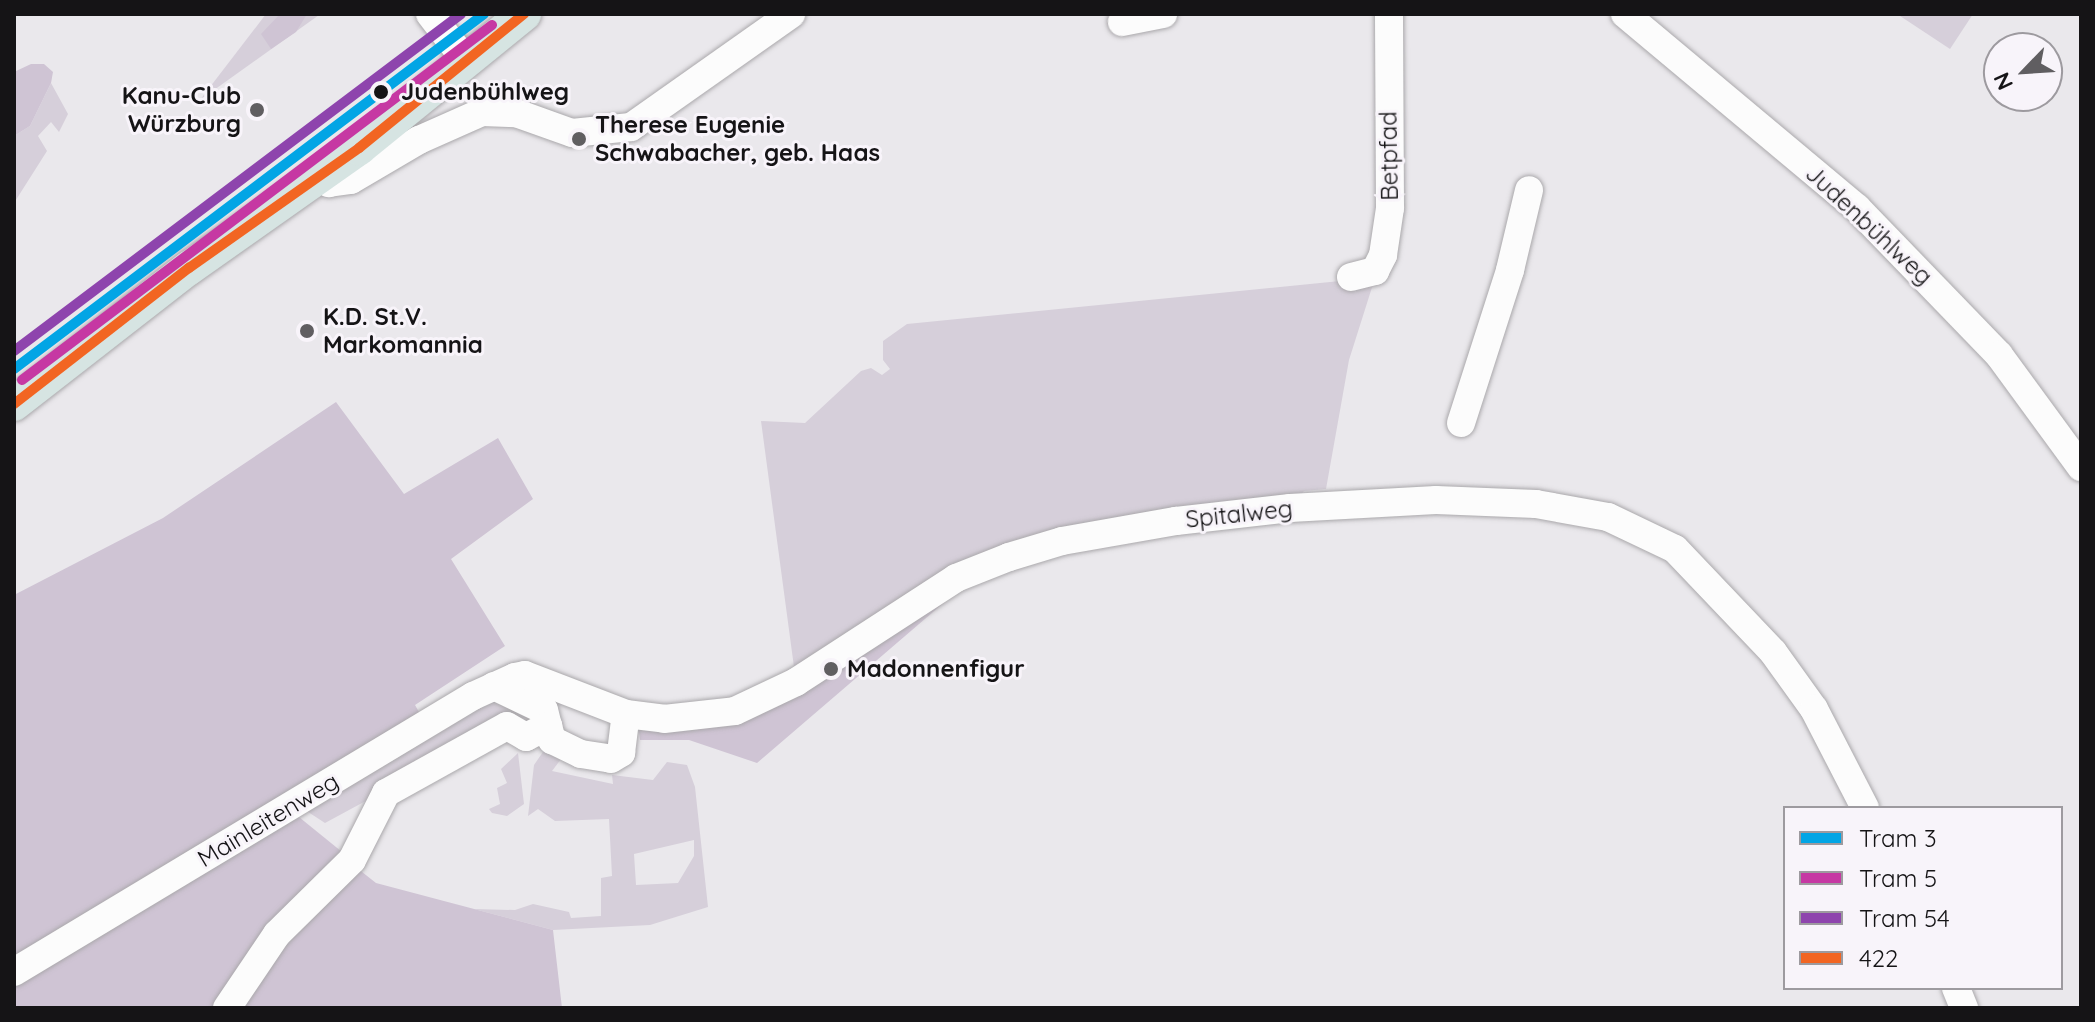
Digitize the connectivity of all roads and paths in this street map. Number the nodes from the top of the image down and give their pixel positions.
1 (430, 14) edge
2 (524, 14) edge
3 (791, 14) edge
4 (1163, 14) edge
5 (1389, 14) edge
6 (1625, 14) edge
7 (1122, 22) dead end
8 (466, 61) junction
9 (322, 175) junction
10 (1529, 190) dead end
11 (1351, 277) dead end
12 (14, 404) edge
13 (1461, 423) dead end
14 (2081, 467) edge
15 (525, 675) joint
16 (494, 686) junction
17 (626, 714) junction
18 (548, 726) junction
19 (1864, 806) edge
20 (14, 972) edge
21 (227, 1008) edge

1 - 8 street
2 - 8 main road
3 - 9 street
4 - 7 street
5 - 11 street, Betpfad
6 - 14 street, Judenbühlweg
8 - 9 main road
9 - 12 main road
10 - 13 street
15 - 16 street, Mainleitenweg
15 - 17 street, Spitalweg
16 - 18 street
16 - 20 street, Mainleitenweg
17 - 18 street
17 - 19 street, Spitalweg
18 - 21 street

